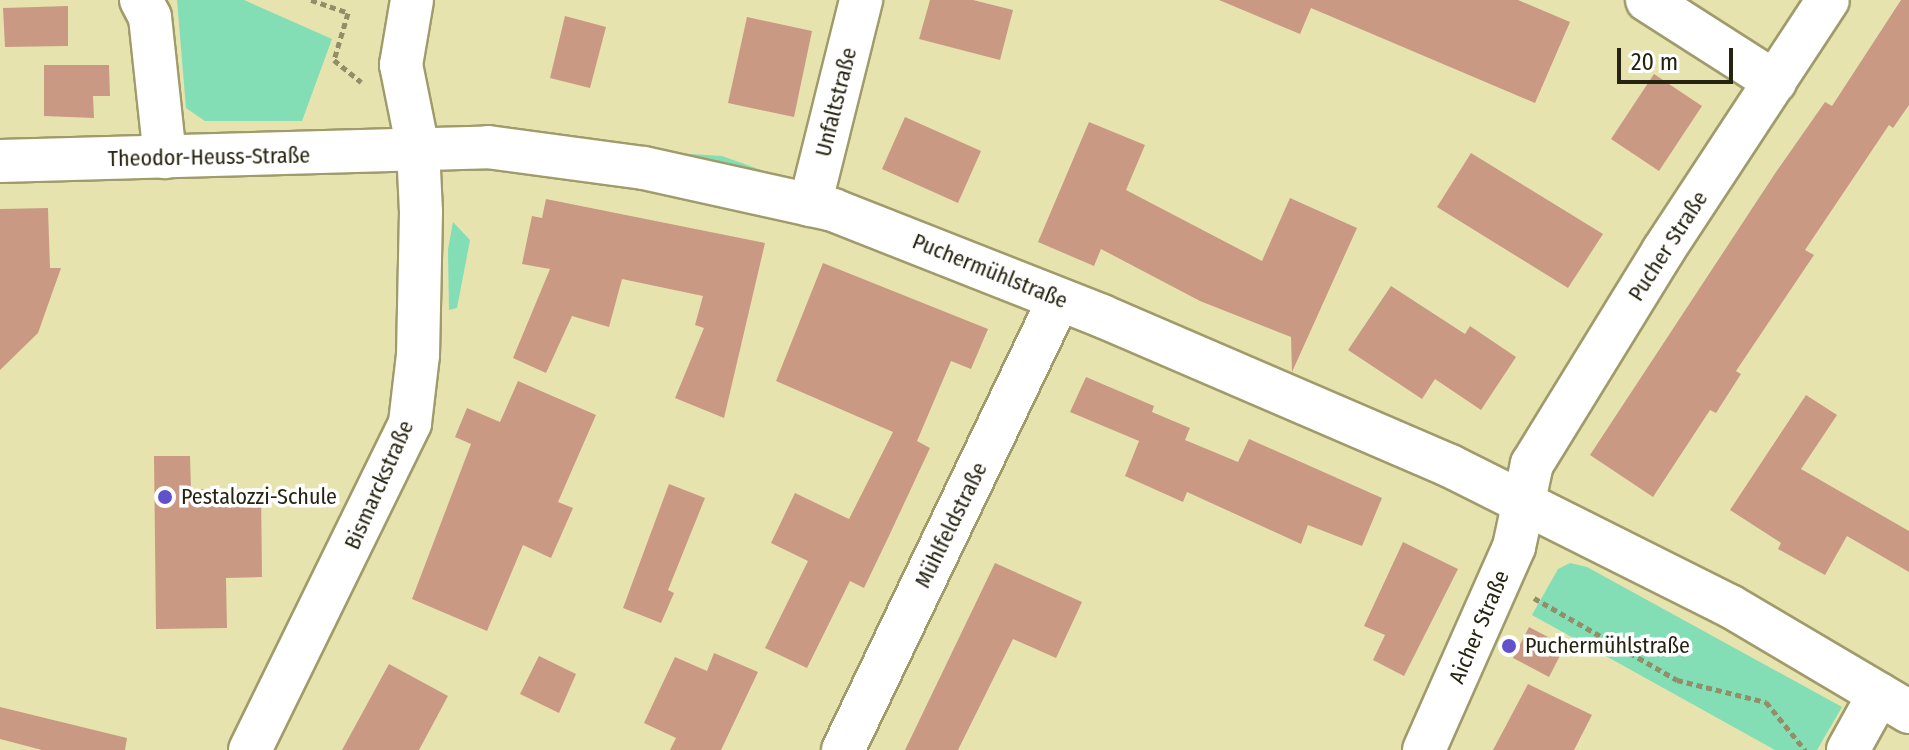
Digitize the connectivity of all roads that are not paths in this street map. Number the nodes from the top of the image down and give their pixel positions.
1 (141, 0) edge
2 (412, 0) edge
3 (861, 0) edge
4 (1647, 0) edge
5 (1828, 0) edge
6 (1775, 82) junction
7 (418, 149) junction
8 (165, 157) junction
9 (0, 161) edge
10 (810, 205) junction
11 (1059, 300) junction
12 (1524, 500) junction
13 (1894, 703) edge
14 (250, 750) edge
15 (843, 750) edge
16 (1424, 750) edge
17 (1848, 750) edge

1 - 8 street
2 - 7 street, Bismarckstraße
3 - 10 street, Unfaltstraße
4 - 6 street
5 - 6 street, Pucher Straße
6 - 12 street, Pucher Straße
7 - 8 street, Theodor-Heuss-Straße
7 - 10 street, Puchermühlstraße
7 - 14 street, Bismarckstraße
8 - 9 street, Theodor-Heuss-Straße
10 - 11 street, Puchermühlstraße
11 - 12 street, Puchermühlstraße
11 - 15 street, Mühlfeldstraße
12 - 13 street, Puchermühlstraße
12 - 16 street, Aicher Straße
13 - 17 street

